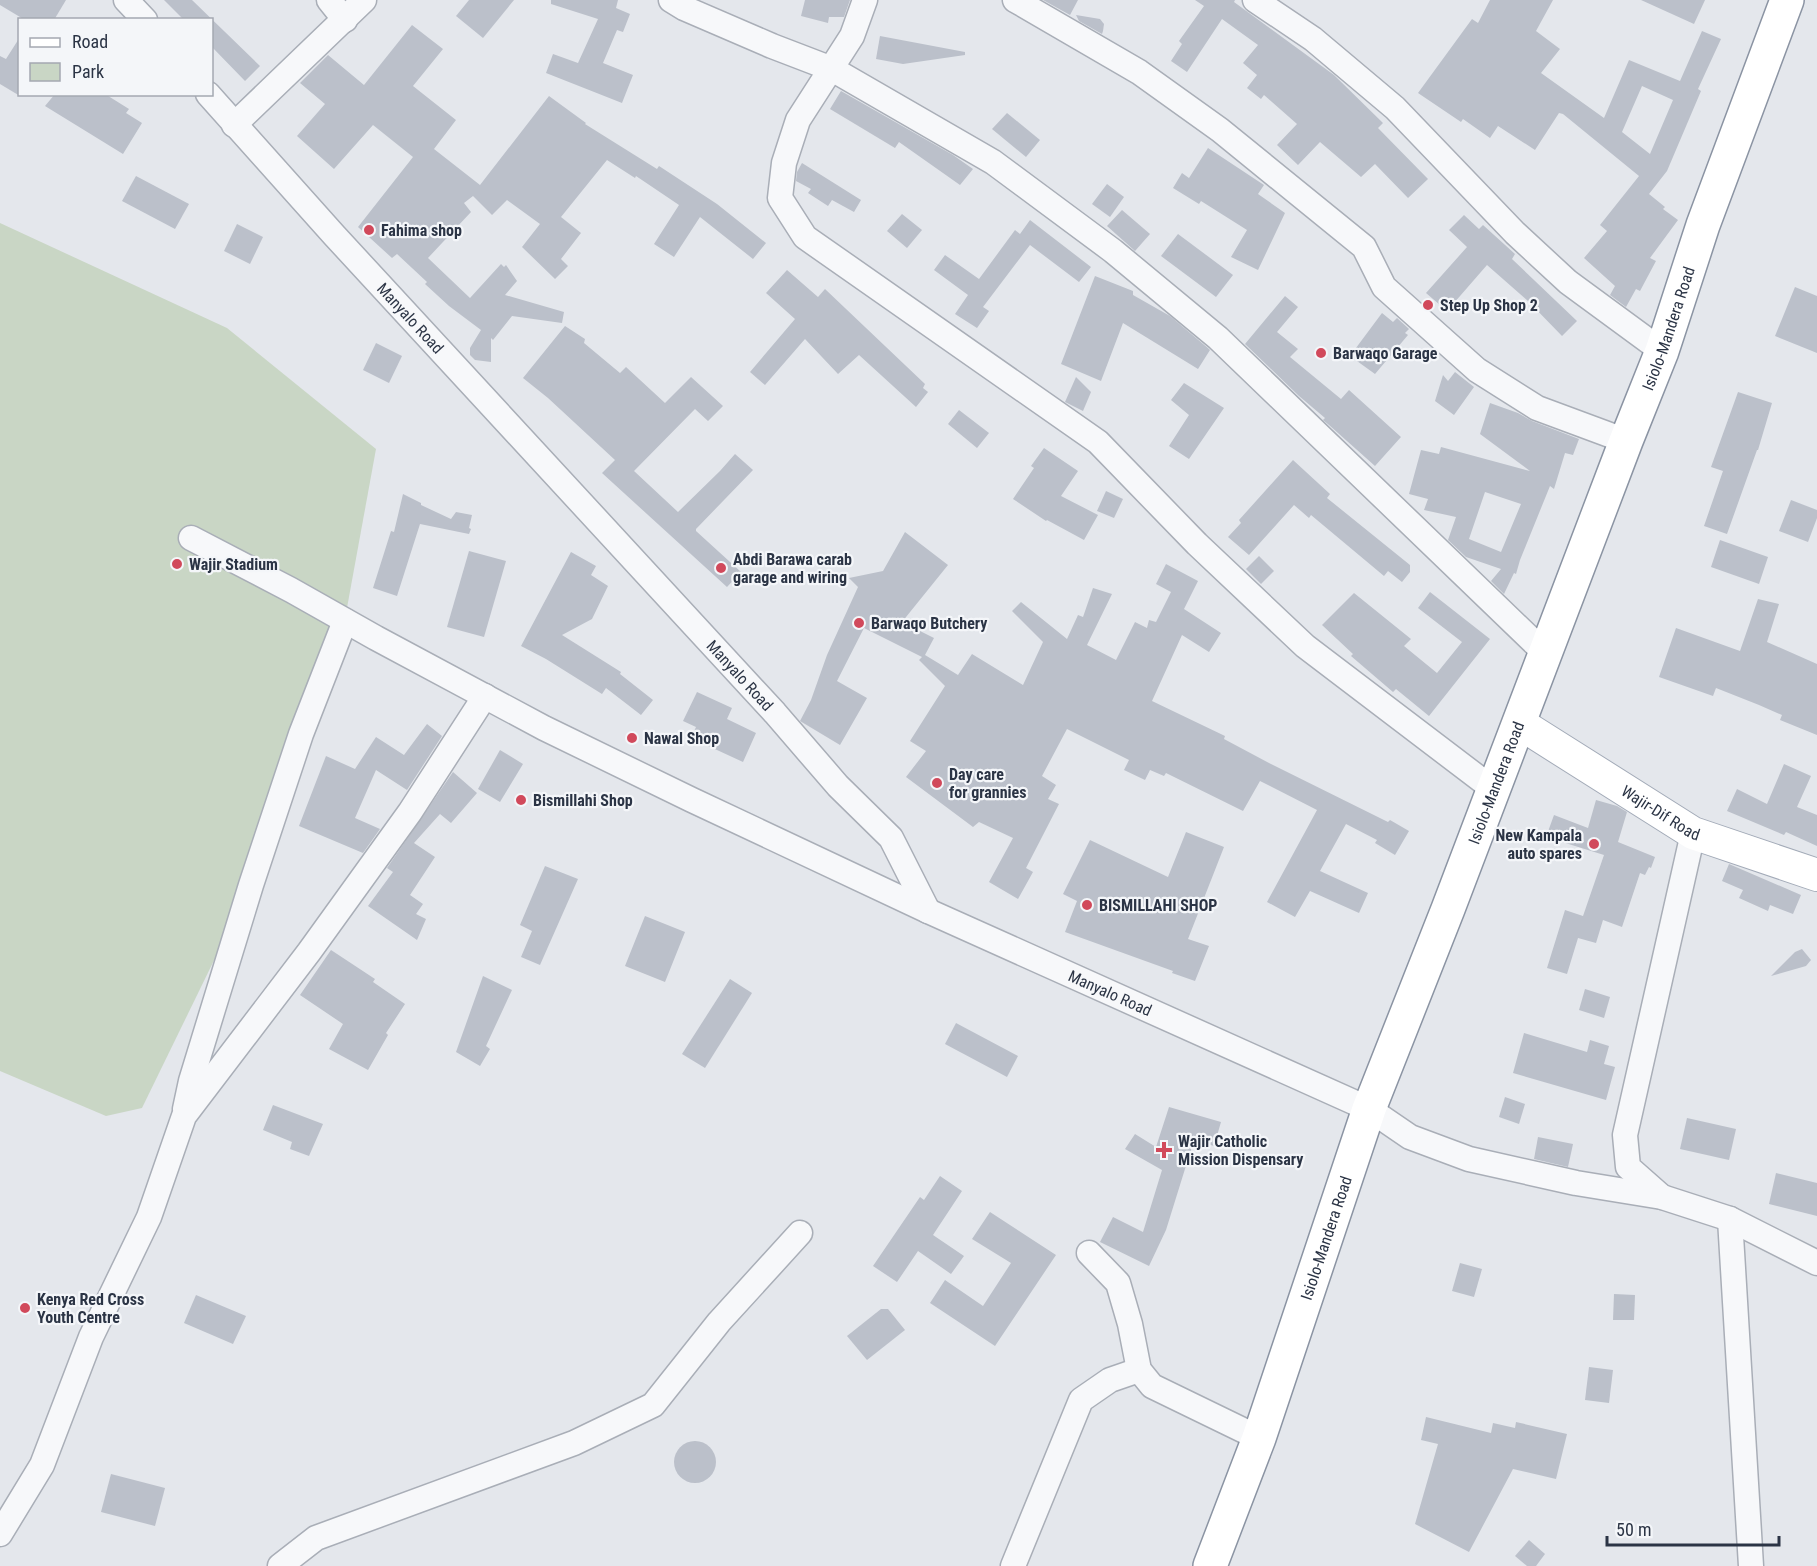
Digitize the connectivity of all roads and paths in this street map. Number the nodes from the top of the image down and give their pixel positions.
1 (126, 0) edge
2 (329, 0) edge
3 (364, 0) edge
4 (671, 0) edge
5 (865, 0) edge
6 (1015, 0) edge
7 (1255, 0) edge
8 (1787, 0) edge
9 (143, 18) edge
10 (345, 20) junction
11 (832, 69) junction
12 (210, 96) edge
13 (234, 125) junction
14 (1662, 351) junction
15 (1626, 441) junction
16 (192, 538) dead end
17 (345, 621) junction
18 (1544, 652) junction
19 (484, 696) junction
20 (1519, 723) junction
21 (1493, 789) junction
22 (1693, 833) junction
23 (1817, 875) edge
24 (928, 911) junction
25 (1369, 1109) junction
26 (184, 1116) junction
27 (1662, 1197) junction
28 (1730, 1219) junction
29 (800, 1233) dead end
30 (1089, 1253) dead end
31 (1817, 1263) edge
32 (1139, 1370) junction
33 (1259, 1438) junction
34 (0, 1534) edge
35 (280, 1566) edge
36 (1013, 1566) edge
37 (1210, 1566) edge
38 (1751, 1566) edge

1 - 9 street
2 - 10 street
3 - 10 street
4 - 11 street
5 - 11 street
6 - 15 street
7 - 14 street
8 - 14 highway, Isiolo-Mandera Road
10 - 13 street
11 - 18 street
11 - 21 street
12 - 13 street, Manyalo Road
13 - 24 street, Manyalo Road
14 - 15 highway, Isiolo-Mandera Road
15 - 18 highway, Isiolo-Mandera Road
16 - 17 street
17 - 19 street
17 - 26 street
18 - 20 highway, Isiolo-Mandera Road
19 - 24 street
19 - 26 street
20 - 21 highway, Isiolo-Mandera Road
20 - 22 main road, Wajir-Dif Road
21 - 25 highway, Isiolo-Mandera Road
22 - 23 main road, Wajir-Dif Road
22 - 27 street
24 - 25 street, Manyalo Road
25 - 27 street, Manyalo Road
25 - 33 highway, Isiolo-Mandera Road
26 - 34 street
27 - 28 street
28 - 31 street
28 - 38 street
29 - 35 street
30 - 32 street
32 - 33 street
32 - 36 street
33 - 37 highway, Isiolo-Mandera Road

